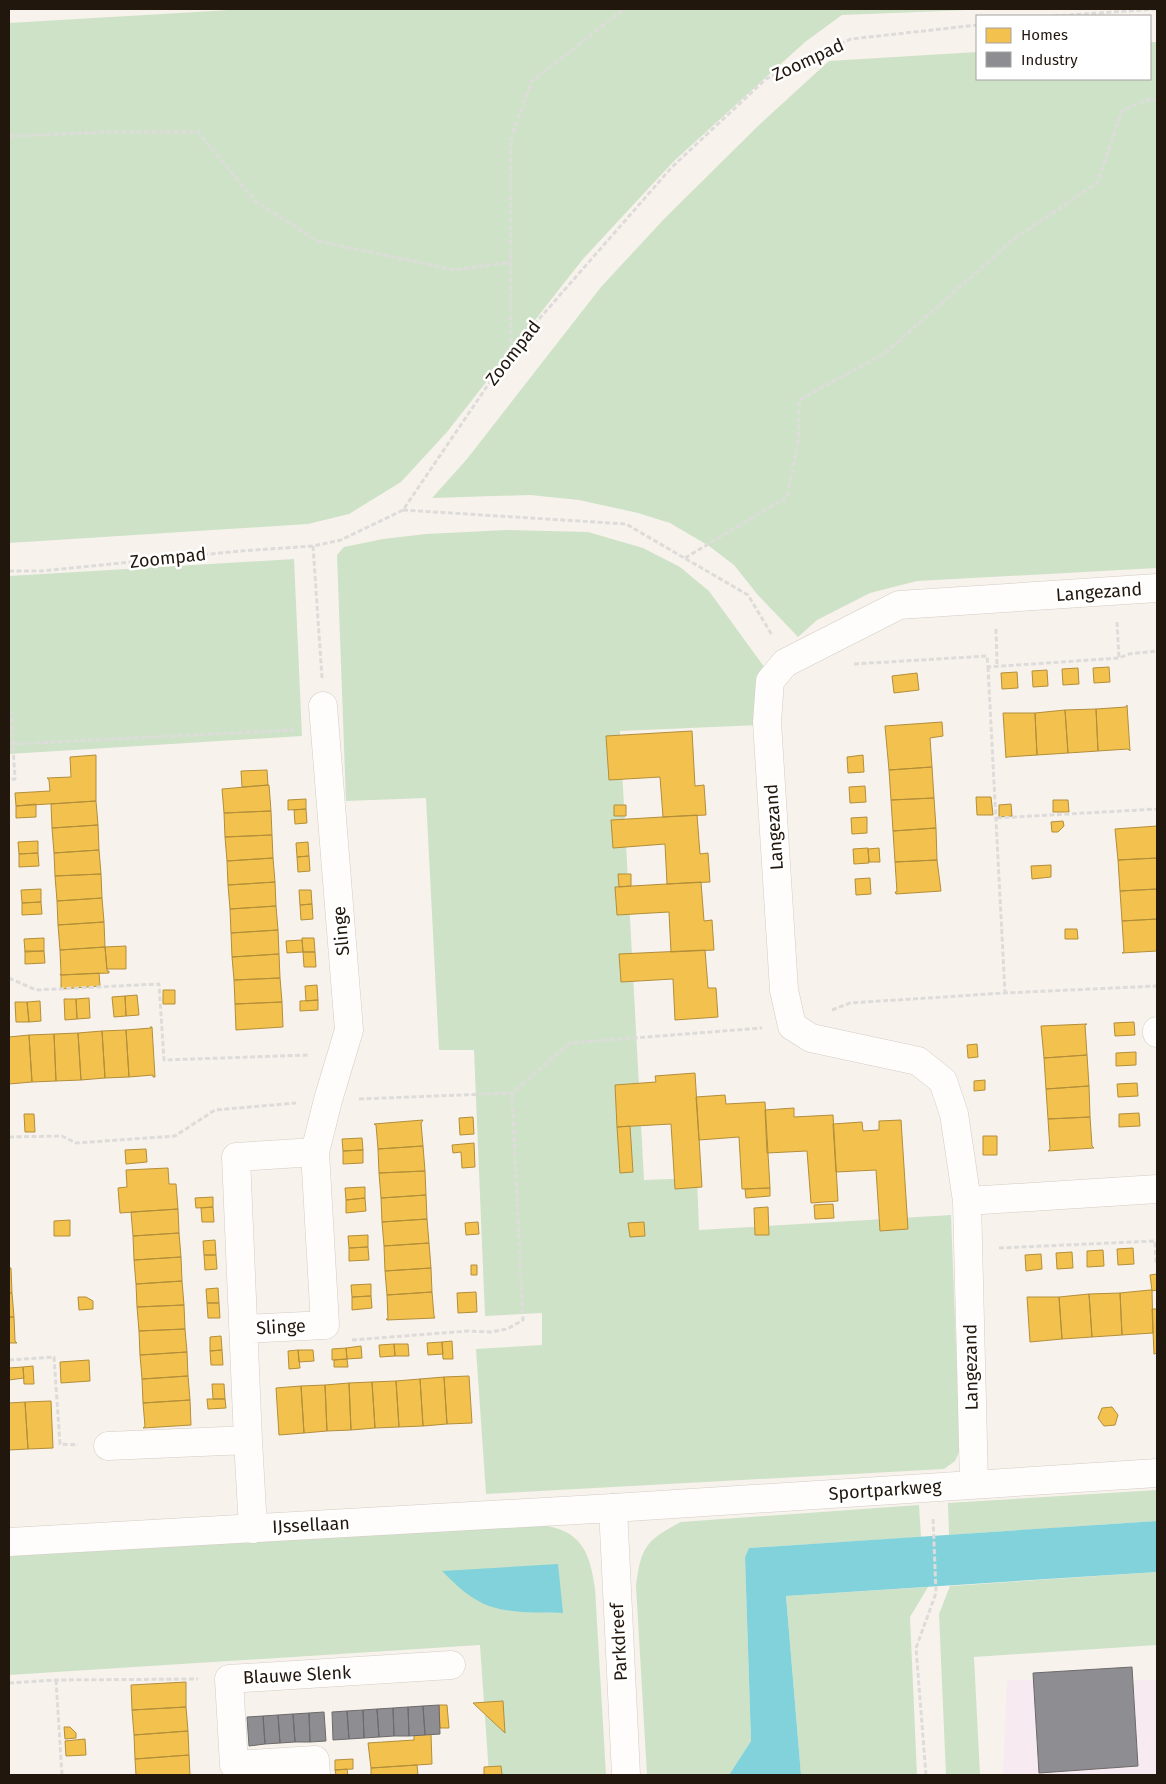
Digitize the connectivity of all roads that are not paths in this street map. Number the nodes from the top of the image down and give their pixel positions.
1 (1157, 588) edge
2 (324, 717) road end
3 (315, 1152) junction
4 (1157, 1189) edge
5 (967, 1201) junction
6 (244, 1329) junction
7 (248, 1440) junction
8 (108, 1446) road end
9 (1157, 1473) edge
10 (974, 1484) junction
11 (612, 1508) junction
12 (253, 1529) junction
13 (9, 1542) edge
14 (451, 1665) dead end
15 (234, 1770) edge
16 (316, 1775) edge
17 (626, 1775) edge

1 - 5 street, Langezand
2 - 3 street, Slinge
3 - 6 street, Slinge
3 - 6 street, Slinge
4 - 5 street
5 - 10 street, Langezand
6 - 7 street, Slinge
7 - 8 street
7 - 12 street, Slinge
9 - 10 street, Sportparkweg
10 - 11 street, Sportparkweg
11 - 12 street, IJssellaan
11 - 17 street, Parkdreef
12 - 13 street, IJssellaan
14 - 15 street, Blauwe Slenk
15 - 16 street, Blauwe Slenk

